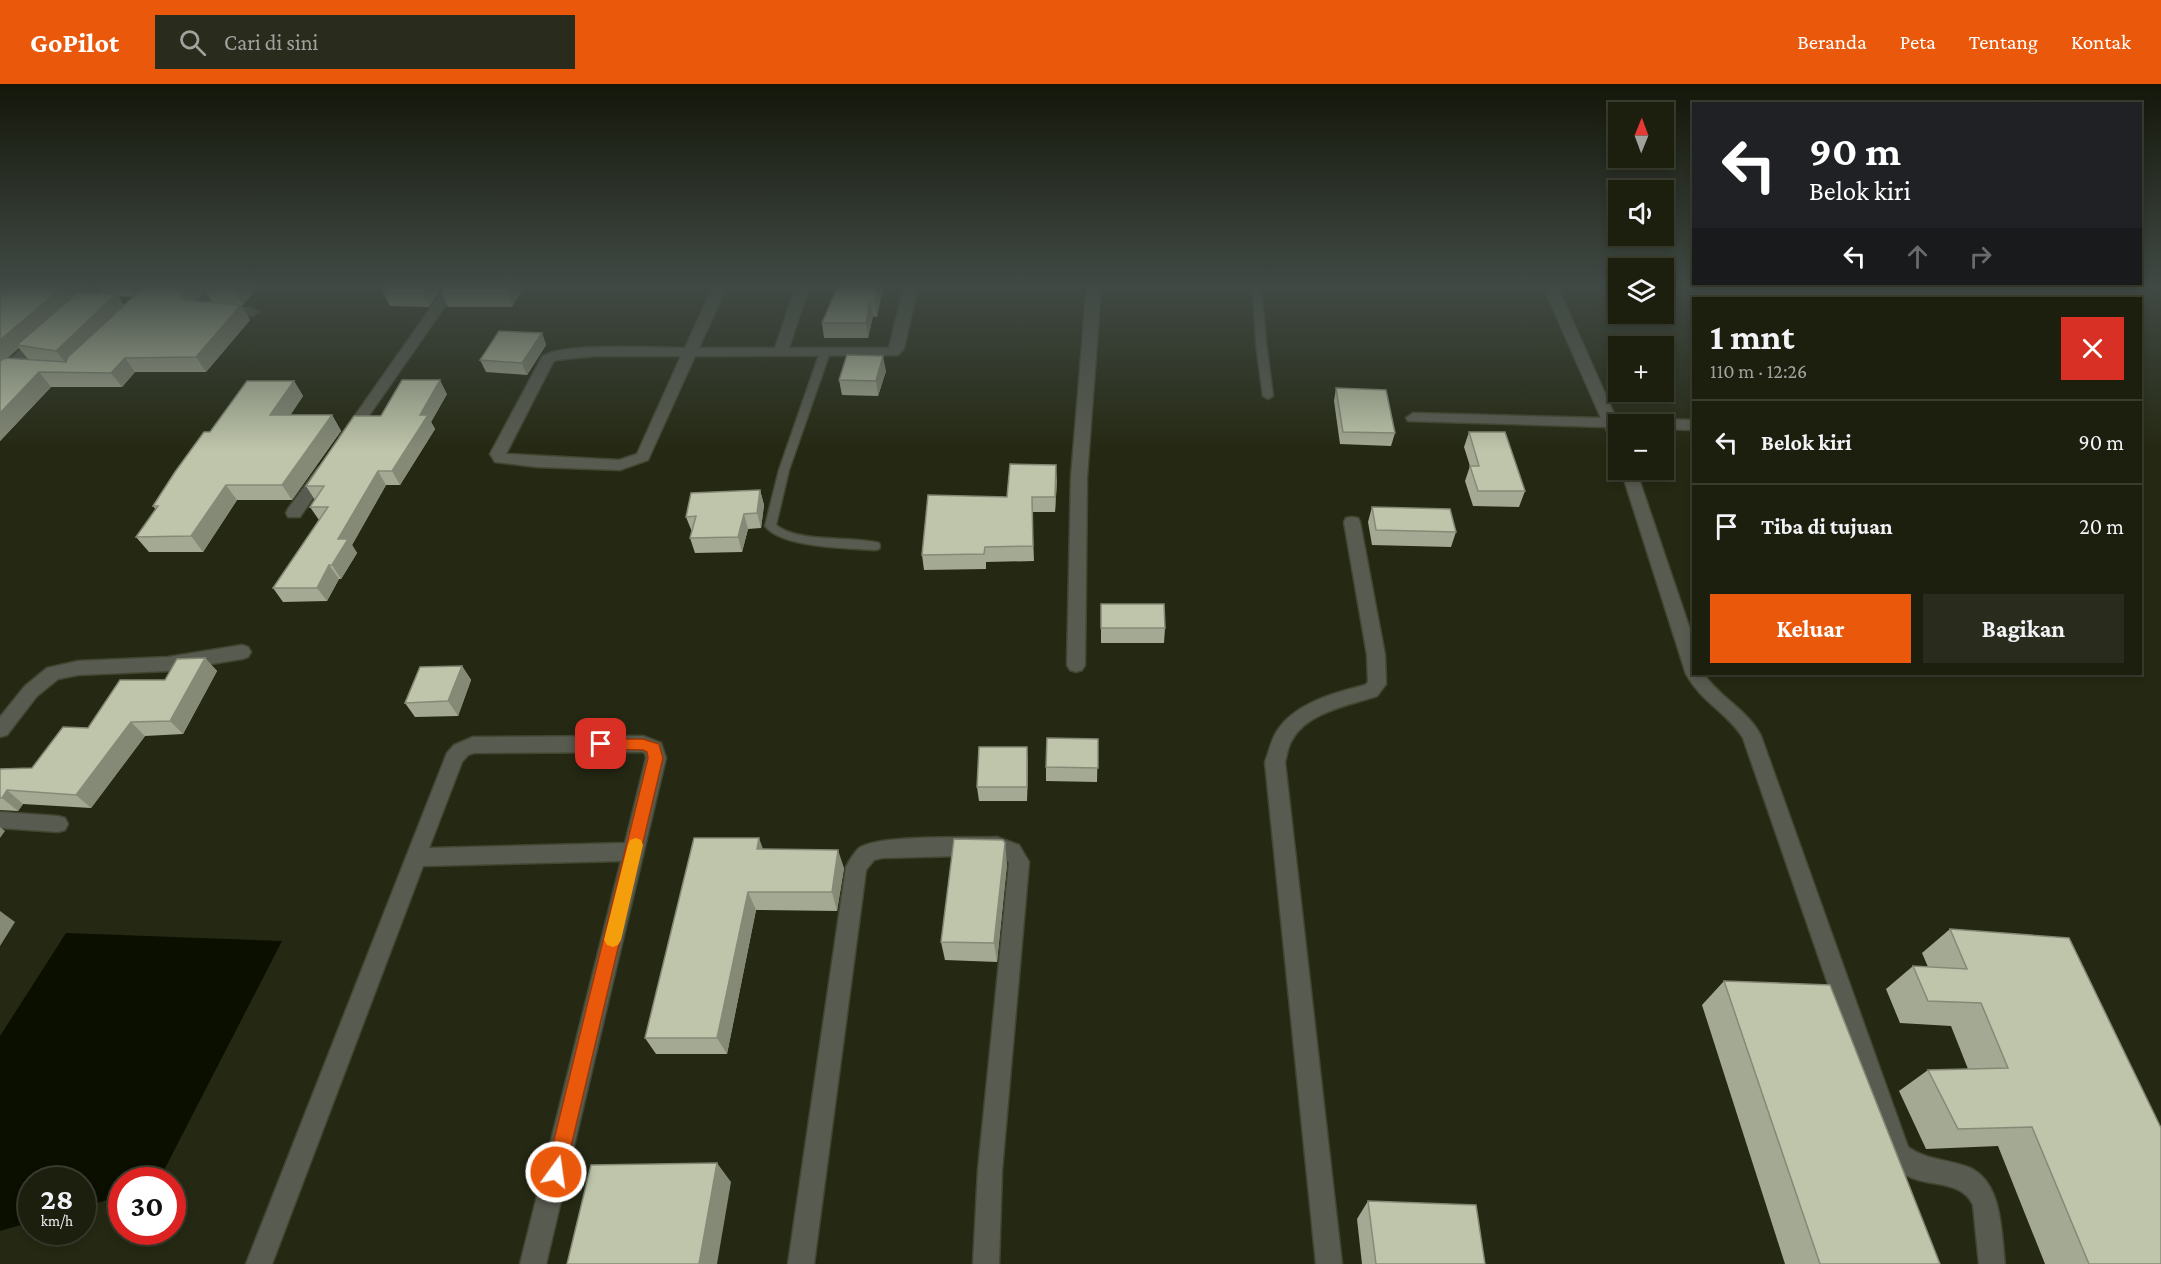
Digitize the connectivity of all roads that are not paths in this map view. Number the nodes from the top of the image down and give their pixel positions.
1 (36, 341) edge
2 (414, 341) edge
3 (695, 341) edge
4 (784, 341) edge
5 (898, 341) edge
6 (1090, 341) edge
7 (1261, 341) edge
8 (1575, 341) edge
9 (781, 351) junction
10 (825, 352) junction
11 (689, 353) junction
12 (5, 364) edge
13 (30, 367) edge
14 (0, 376) edge
15 (1268, 396) dead end
16 (1609, 414) edge
17 (1413, 418) dead end
18 (1608, 423) edge
19 (1674, 425) edge
20 (1692, 425) edge
21 (1631, 480) edge
22 (294, 513) dead end
23 (1352, 522) dead end
24 (875, 546) dead end
25 (242, 652) dead end
26 (1692, 663) edge
27 (1076, 665) dead end
28 (1696, 675) edge
29 (0, 730) edge
30 (0, 820) edge
31 (58, 824) dead end
32 (634, 852) junction
33 (417, 857) junction
34 (259, 1264) edge
35 (533, 1264) edge
36 (801, 1264) edge
37 (986, 1264) edge
38 (1329, 1264) edge
39 (1992, 1264) edge

1 - 12 street
2 - 22 street
3 - 11 street
4 - 9 street
5 - 10 street
6 - 27 street
7 - 15 lane
8 - 16 street
9 - 10 street
9 - 11 street
10 - 24 lane
11 - 11 street
12 - 13 street
12 - 14 street
17 - 18 street
19 - 20 street
21 - 26 street
23 - 38 street
25 - 29 street
28 - 39 street
30 - 31 street
32 - 33 street
32 - 33 street
32 - 35 street
33 - 34 street
36 - 37 street

